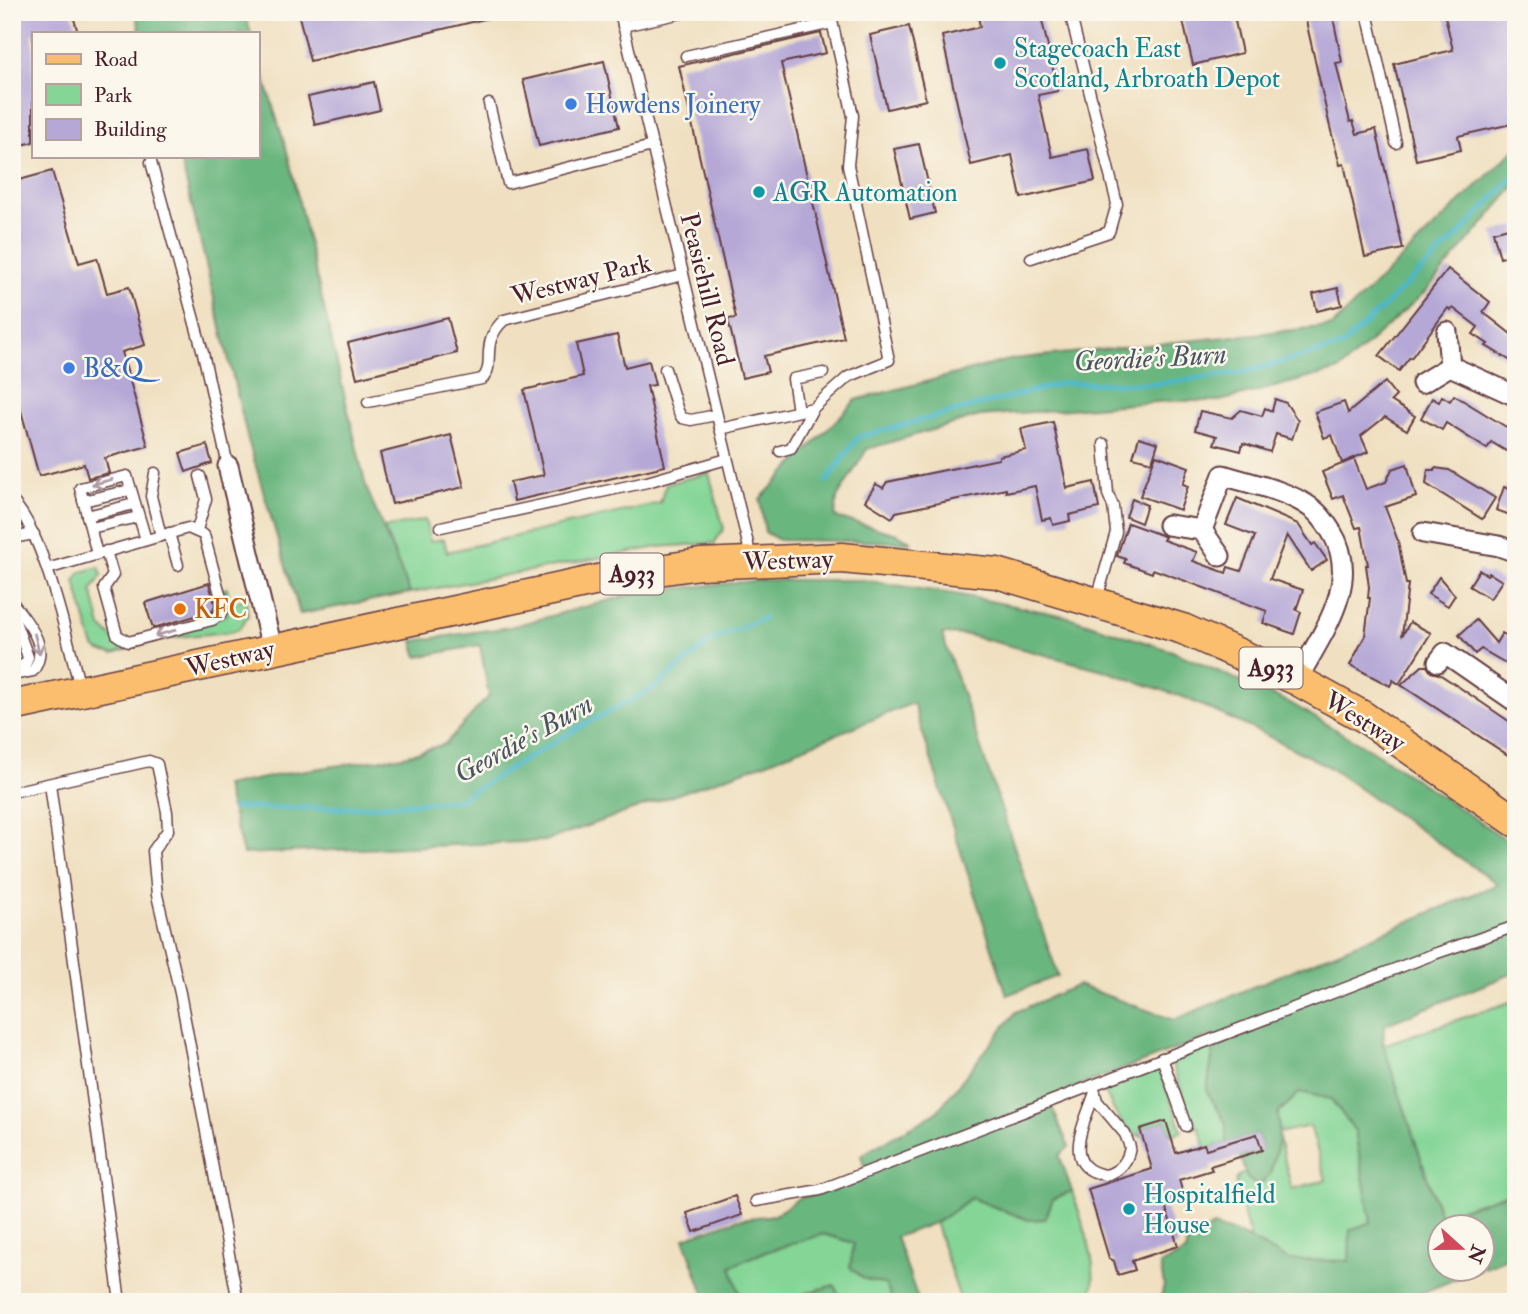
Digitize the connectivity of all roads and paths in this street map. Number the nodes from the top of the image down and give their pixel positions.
1 (620, 12) edge
2 (686, 12) edge
3 (1070, 12) edge
4 (1367, 12) edge
5 (831, 18) edge
6 (623, 26) junction
7 (686, 56) dead end
8 (489, 104) dead end
9 (1396, 143) dead end
10 (652, 146) junction
11 (150, 162) dead end
12 (1031, 258) dead end
13 (683, 275) junction
14 (1447, 332) dead end
15 (1450, 366) junction
16 (665, 369) dead end
17 (823, 373) dead end
18 (1422, 383) dead end
19 (1516, 396) edge
20 (368, 402) dead end
21 (813, 408) junction
22 (798, 411) junction
23 (716, 415) junction
24 (720, 429) junction
25 (1104, 444) dead end
26 (780, 451) dead end
27 (727, 459) junction
28 (229, 466) joint
29 (155, 473) dead end
30 (200, 476) dead end
31 (12, 501) edge
32 (134, 504) junction
33 (87, 516) junction
34 (138, 517) junction
35 (1168, 525) dead end
36 (441, 527) dead end
37 (91, 528) junction
38 (1202, 530) junction
39 (201, 532) junction
40 (1423, 533) dead end
41 (34, 534) junction
42 (165, 534) junction
43 (12, 538) edge
44 (146, 540) junction
45 (102, 552) junction
46 (1516, 552) edge
47 (1220, 556) dead end
48 (750, 561) junction
49 (178, 565) dead end
50 (47, 569) junction
51 (12, 602) edge
52 (1096, 603) junction
53 (12, 613) edge
54 (272, 648) junction
55 (1438, 662) dead end
56 (12, 674) edge
57 (1297, 680) junction
58 (81, 692) junction
59 (1516, 702) edge
60 (12, 706) edge
61 (50, 784) junction
62 (12, 792) edge
63 (1516, 822) edge
64 (1516, 926) edge
65 (1162, 1059) junction
66 (1094, 1088) junction
67 (1186, 1126) dead end
68 (756, 1201) dead end
69 (120, 1302) edge
70 (238, 1302) edge

1 - 6 lane, Peasiehill Road
2 - 6 lane
3 - 12 lane
4 - 9 lane
5 - 7 lane
5 - 21 lane
6 - 10 lane, Peasiehill Road
8 - 10 lane
10 - 13 lane, Peasiehill Road
11 - 28 lane
13 - 20 lane, Westway Park
13 - 23 lane, Peasiehill Road
14 - 15 street
15 - 18 street
15 - 19 street
16 - 23 lane
17 - 22 lane
21 - 22 lane
21 - 26 lane
22 - 24 lane
23 - 24 lane, Peasiehill Road
24 - 27 lane, Peasiehill Road
25 - 52 lane
27 - 36 lane
27 - 48 lane, Peasiehill Road
28 - 54 street
29 - 42 lane
30 - 39 lane
31 - 41 lane
32 - 33 lane
32 - 33 lane
32 - 34 lane
33 - 37 lane
34 - 37 lane
34 - 44 lane
35 - 38 street
37 - 45 lane
38 - 47 street
38 - 57 street
39 - 42 lane
39 -> 45 lane
40 - 46 street
41 - 43 lane
41 - 50 lane
42 - 44 lane
42 - 49 lane
44 - 45 lane
45 - 50 lane
48 - 52 main road, Westway / A933
48 - 54 main road, Westway / A933
50 - 58 lane
51 -> 56 lane
52 - 57 main road, Westway / A933
53 - 56 lane
54 - 58 main road, Westway / A933
55 - 59 street
57 - 63 main road, Westway / A933
58 - 60 main road, Westway / A933
61 - 62 lane
61 - 69 lane
61 - 70 lane
64 - 65 lane
65 - 66 lane
65 - 67 lane
66 - 66 lane
66 - 68 lane

